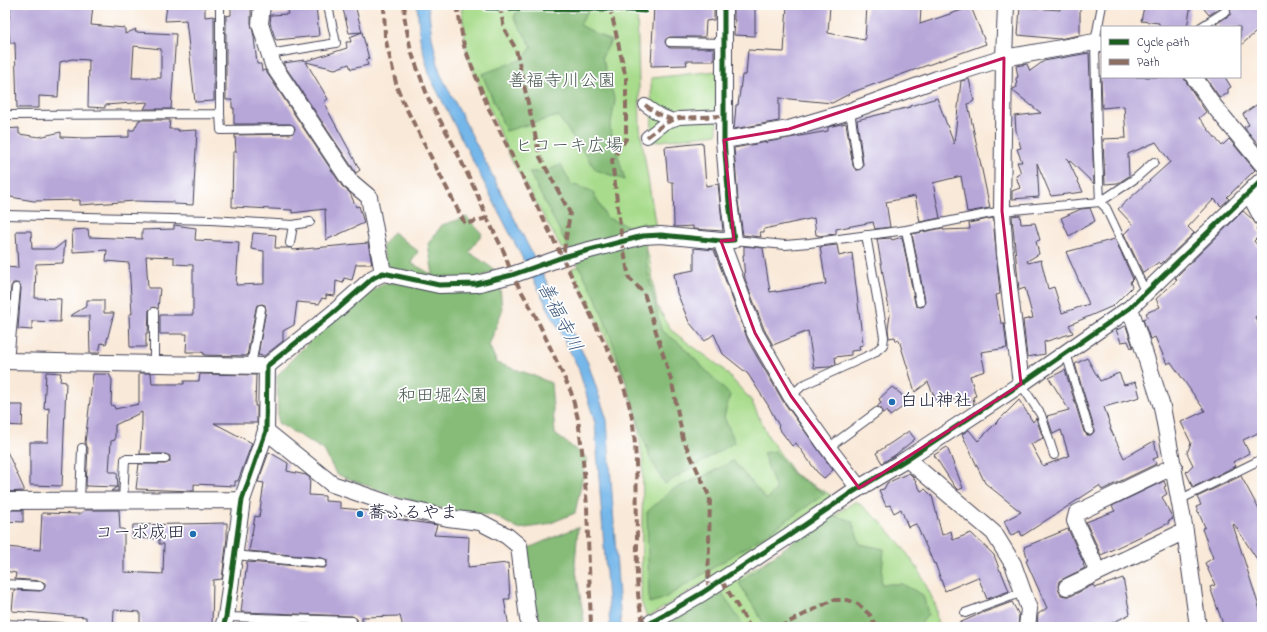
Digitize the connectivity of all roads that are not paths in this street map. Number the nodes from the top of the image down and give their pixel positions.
1 (220, 5) edge
2 (262, 5) edge
3 (724, 5) edge
4 (1006, 5) edge
5 (1102, 5) edge
6 (328, 6) dead end
7 (1226, 11) dead end
8 (1203, 26) edge
9 (670, 42) dead end
10 (724, 43) junction
11 (1099, 43) edge
12 (269, 54) junction
13 (1004, 58) junction
14 (1195, 78) edge
15 (645, 105) dead end
16 (850, 111) junction
17 (220, 114) junction
18 (5, 115) edge
19 (724, 116) junction
20 (673, 120) junction
21 (290, 129) dead end
22 (647, 137) dead end
23 (724, 140) junction
24 (1154, 162) dead end
25 (1262, 164) edge
26 (858, 165) dead end
27 (1262, 180) edge
28 (1249, 193) junction
29 (1100, 202) junction
30 (1002, 211) junction
31 (5, 216) edge
32 (1262, 218) edge
33 (310, 222) dead end
34 (293, 225) junction
35 (906, 230) junction
36 (866, 235) junction
37 (727, 241) junction
38 (290, 243) dead end
39 (383, 273) junction
40 (16, 288) dead end
41 (1146, 293) junction
42 (920, 302) dead end
43 (1130, 308) junction
44 (261, 309) dead end
45 (154, 312) dead end
46 (1066, 354) junction
47 (7, 361) edge
48 (154, 364) junction
49 (259, 366) junction
50 (1021, 384) junction
51 (791, 396) junction
52 (877, 412) dead end
53 (1089, 430) dead end
54 (266, 431) junction
55 (82, 448) dead end
56 (828, 448) junction
57 (1054, 455) dead end
58 (165, 459) dead end
59 (907, 459) junction
60 (1262, 459) edge
61 (1174, 466) junction
62 (859, 488) junction
63 (242, 500) junction
64 (1179, 500) junction
65 (5, 501) edge
66 (80, 501) junction
67 (123, 501) junction
68 (1185, 531) junction
69 (234, 555) junction
70 (322, 563) dead end
71 (1098, 572) junction
72 (5, 584) edge
73 (40, 586) dead end
74 (1067, 586) dead end
75 (1023, 592) junction
76 (965, 613) dead end
77 (224, 622) edge
78 (5, 624) edge
79 (62, 627) edge
80 (352, 627) edge
81 (531, 627) edge
82 (645, 627) edge
83 (1027, 627) edge
84 (1198, 627) edge

1 - 17 lane
2 - 12 street
3 - 10 street
4 - 13 street
5 - 11 lane
6 - 12 lane
7 - 8 lane
9 - 10 lane
10 - 19 street
11 - 13 street
11 - 29 lane
12 - 39 street
13 - 16 street
13 - 30 street
14 - 25 street
15 - 20 street
16 - 23 street
16 - 26 lane
17 - 18 lane
17 - 21 lane
19 - 20 street
19 - 23 street
20 - 22 street
23 - 37 street
24 - 29 lane
27 - 28 street
28 - 32 street
28 - 41 street
29 - 30 lane
29 - 41 lane
30 - 35 lane
30 - 50 street
31 - 34 lane
33 - 34 lane
34 - 38 lane
35 - 36 lane
35 - 42 lane
36 - 37 lane
36 - 51 lane
37 - 39 street
37 - 51 street
39 - 49 street
40 - 47 lane
41 - 43 street
43 - 46 street
43 - 61 street
44 - 49 lane
45 - 48 lane
46 - 50 street
46 - 53 lane
47 - 48 street
48 - 49 street
49 - 54 street
50 - 57 lane
50 - 59 street
51 - 56 street
52 - 56 lane
54 - 63 street
54 - 81 street
55 - 66 lane
56 - 62 street
58 - 67 lane
59 - 62 street
59 - 75 street
60 - 64 lane
61 - 64 street
61 - 71 street
62 - 82 street
63 - 67 street
63 - 69 street
64 - 68 street
65 - 66 street
66 - 67 street
68 - 71 street
68 - 84 street
69 - 70 lane
69 - 77 street
71 - 74 street
72 - 73 lane
75 - 76 lane
75 - 83 street
77 - 80 lane
78 - 79 lane

